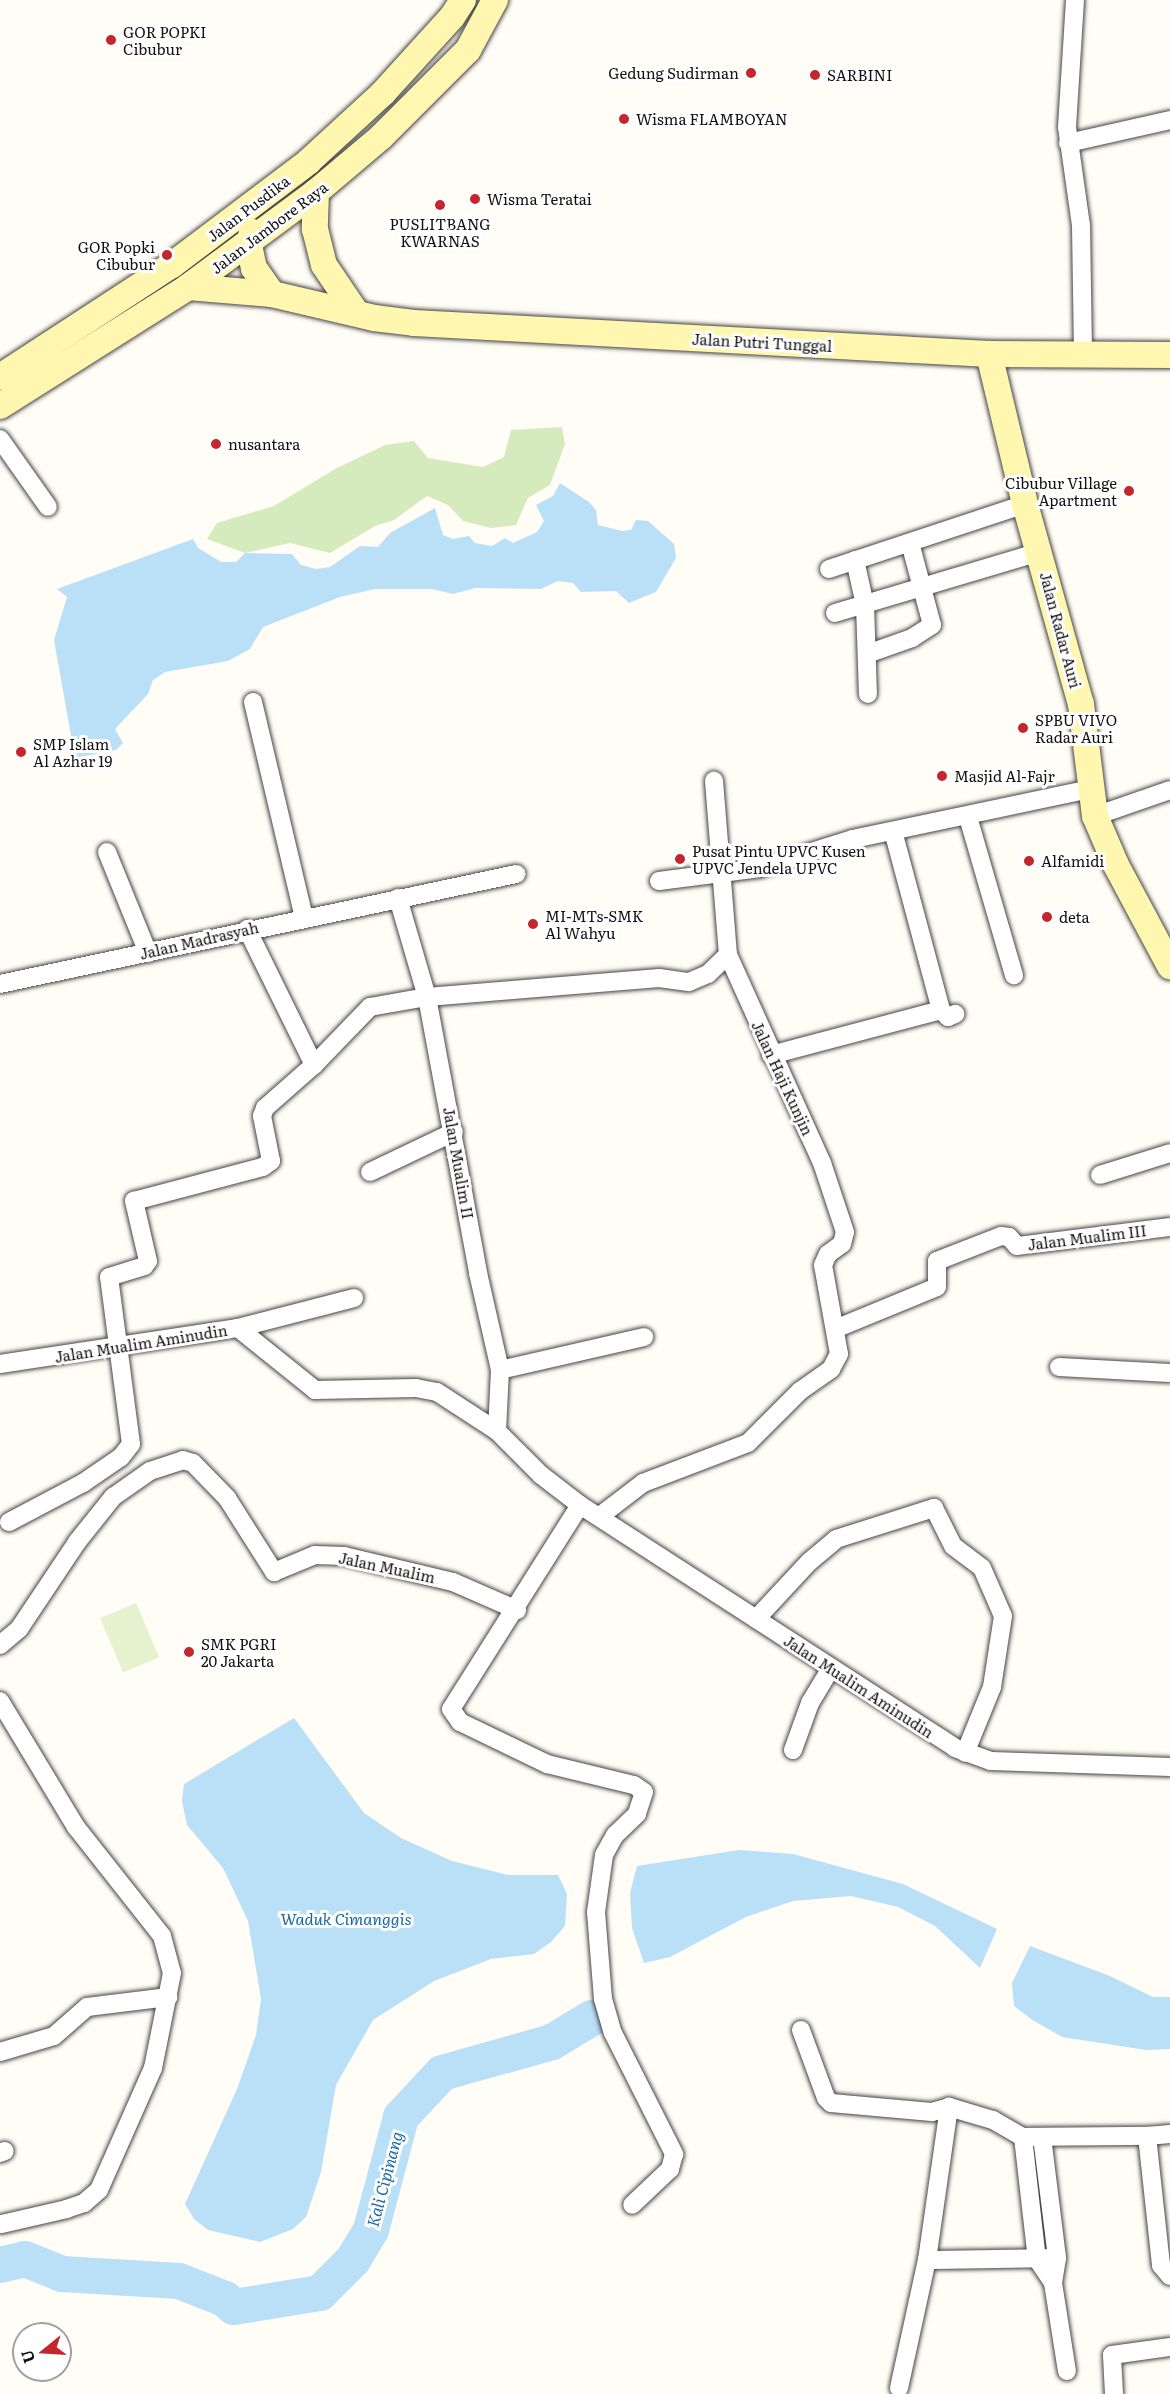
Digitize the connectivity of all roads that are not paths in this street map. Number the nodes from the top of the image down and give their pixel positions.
1 (463, 0) edge
2 (495, 0) edge
3 (1075, 0) edge
4 (1170, 120) edge
5 (1068, 143) junction
6 (316, 192) junction
7 (257, 203) junction
8 (249, 245) junction
9 (188, 287) junction
10 (272, 294) junction
11 (356, 311) junction
12 (1083, 353) junction
13 (989, 354) junction
14 (1170, 355) edge
15 (0, 377) edge
16 (0, 406) edge
17 (0, 439) edge
18 (1025, 504) junction
19 (48, 507) dead end
20 (910, 543) junction
21 (1039, 552) junction
22 (855, 560) junction
23 (829, 569) dead end
24 (924, 586) junction
25 (865, 605) junction
26 (835, 613) dead end
27 (867, 654) junction
28 (868, 694) dead end
29 (253, 702) dead end
30 (714, 782) dead end
31 (1090, 789) junction
32 (1170, 790) edge
33 (1095, 816) junction
34 (968, 817) junction
35 (893, 831) junction
36 (107, 852) dead end
37 (516, 874) dead end
38 (720, 876) junction
39 (659, 882) dead end
40 (398, 898) junction
41 (304, 917) junction
42 (247, 928) junction
43 (148, 953) junction
44 (728, 955) junction
45 (1170, 966) edge
46 (1014, 975) dead end
47 (0, 984) edge
48 (427, 997) junction
49 (771, 1055) junction
50 (314, 1065) junction
51 (454, 1132) junction
52 (1170, 1153) edge
53 (370, 1173) dead end
54 (1100, 1174) dead end
55 (1170, 1227) edge
56 (354, 1298) dead end
57 (238, 1328) junction
58 (835, 1329) junction
59 (644, 1337) dead end
60 (115, 1348) junction
61 (0, 1364) edge
62 (1059, 1367) dead end
63 (500, 1370) junction
64 (1170, 1373) edge
65 (496, 1431) junction
66 (580, 1504) junction
67 (600, 1516) junction
68 (9, 1521) dead end
69 (517, 1610) junction
70 (756, 1619) junction
71 (8, 1638) edge
72 (831, 1668) junction
73 (0, 1701) edge
74 (793, 1750) dead end
75 (965, 1752) junction
76 (1170, 1767) edge
77 (168, 1997) junction
78 (801, 2030) dead end
79 (0, 2052) edge
80 (949, 2107) junction
81 (1170, 2134) edge
82 (1147, 2136) junction
83 (1023, 2137) junction
84 (1042, 2137) junction
85 (632, 2205) dead end
86 (2, 2224) dead end
87 (1057, 2258) junction
88 (927, 2259) junction
89 (1037, 2259) junction
90 (1170, 2276) edge
91 (1053, 2283) junction
92 (1170, 2347) edge
93 (1067, 2371) dead end
94 (899, 2388) dead end
95 (1114, 2394) edge

1 - 7 street, Jalan Pusdika
2 - 6 street, Jalan Jambore Raya
3 - 5 street
4 - 5 street
5 - 12 street
6 - 8 street, Jalan Jambore Raya
6 - 11 street
7 - 8 street
7 - 15 street, Jalan Pusdika
8 - 9 street, Jalan Jambore Raya
8 - 10 street
9 - 10 street, Jalan Putri Tunggal
9 - 16 street, Jalan Jambore Raya
10 - 11 street, Jalan Putri Tunggal
11 - 13 street, Jalan Putri Tunggal
12 - 13 street, Jalan Putri Tunggal
12 - 14 street, Jalan Putri Tunggal
13 - 18 street, Jalan Radar Auri
17 - 19 street
18 - 20 street
18 - 21 street, Jalan Radar Auri
20 - 22 street
20 - 24 street
21 - 24 street
21 - 31 street, Jalan Radar Auri
22 - 23 street
22 - 25 street
24 - 25 street
24 - 27 street
25 - 26 street
25 - 27 street
27 - 28 street
29 - 41 street
30 - 38 street, Jalan Haji Kunjin
31 - 33 street, Jalan Radar Auri
31 - 34 street
32 - 33 street
33 - 45 street, Jalan Radar Auri
34 - 35 street
34 - 46 street
35 - 38 street
35 - 49 street
36 - 43 street
37 - 40 street, Jalan Madrasyah
38 - 39 street
38 - 44 street, Jalan Haji Kunjin
40 - 41 street, Jalan Madrasyah
40 - 48 street, Jalan Mualim II
41 - 42 street, Jalan Madrasyah
42 - 43 street, Jalan Madrasyah
42 - 50 street
43 - 47 street, Jalan Madrasyah
44 - 48 street
44 - 49 street, Jalan Haji Kunjin
48 - 50 street
48 - 51 street, Jalan Mualim II
49 - 58 street, Jalan Haji Kunjin
50 - 60 street
51 - 53 street
51 - 63 street, Jalan Mualim II
52 - 54 street
55 - 58 street, Jalan Mualim III
56 - 57 street
57 - 60 street, Jalan Mualim Aminudin
57 - 65 street, Jalan Mualim Aminudin
58 - 67 street, Jalan Haji Kunjin
59 - 63 street
60 - 61 street, Jalan Mualim Aminudin
60 - 68 street
62 - 64 street
63 - 65 street, Jalan Mualim II
65 - 66 street, Jalan Mualim Aminudin
66 - 67 street, Jalan Mualim Aminudin
66 - 69 street
67 - 70 street, Jalan Mualim Aminudin
69 - 71 street, Jalan Mualim
69 - 85 street
70 - 72 street, Jalan Mualim Aminudin
70 - 75 street
72 - 74 street
72 - 75 street, Jalan Mualim Aminudin
73 - 77 street
75 - 76 street, Jalan Mualim Aminudin
77 - 79 street
77 - 86 street
78 - 80 street
80 - 83 street
80 - 88 street
81 - 82 street
82 - 84 street
82 - 90 street
83 - 84 street
83 - 89 street
84 - 87 street
87 - 89 street
87 - 91 street
88 - 89 street
88 - 94 street
89 - 91 street
91 - 93 street
92 - 95 street

